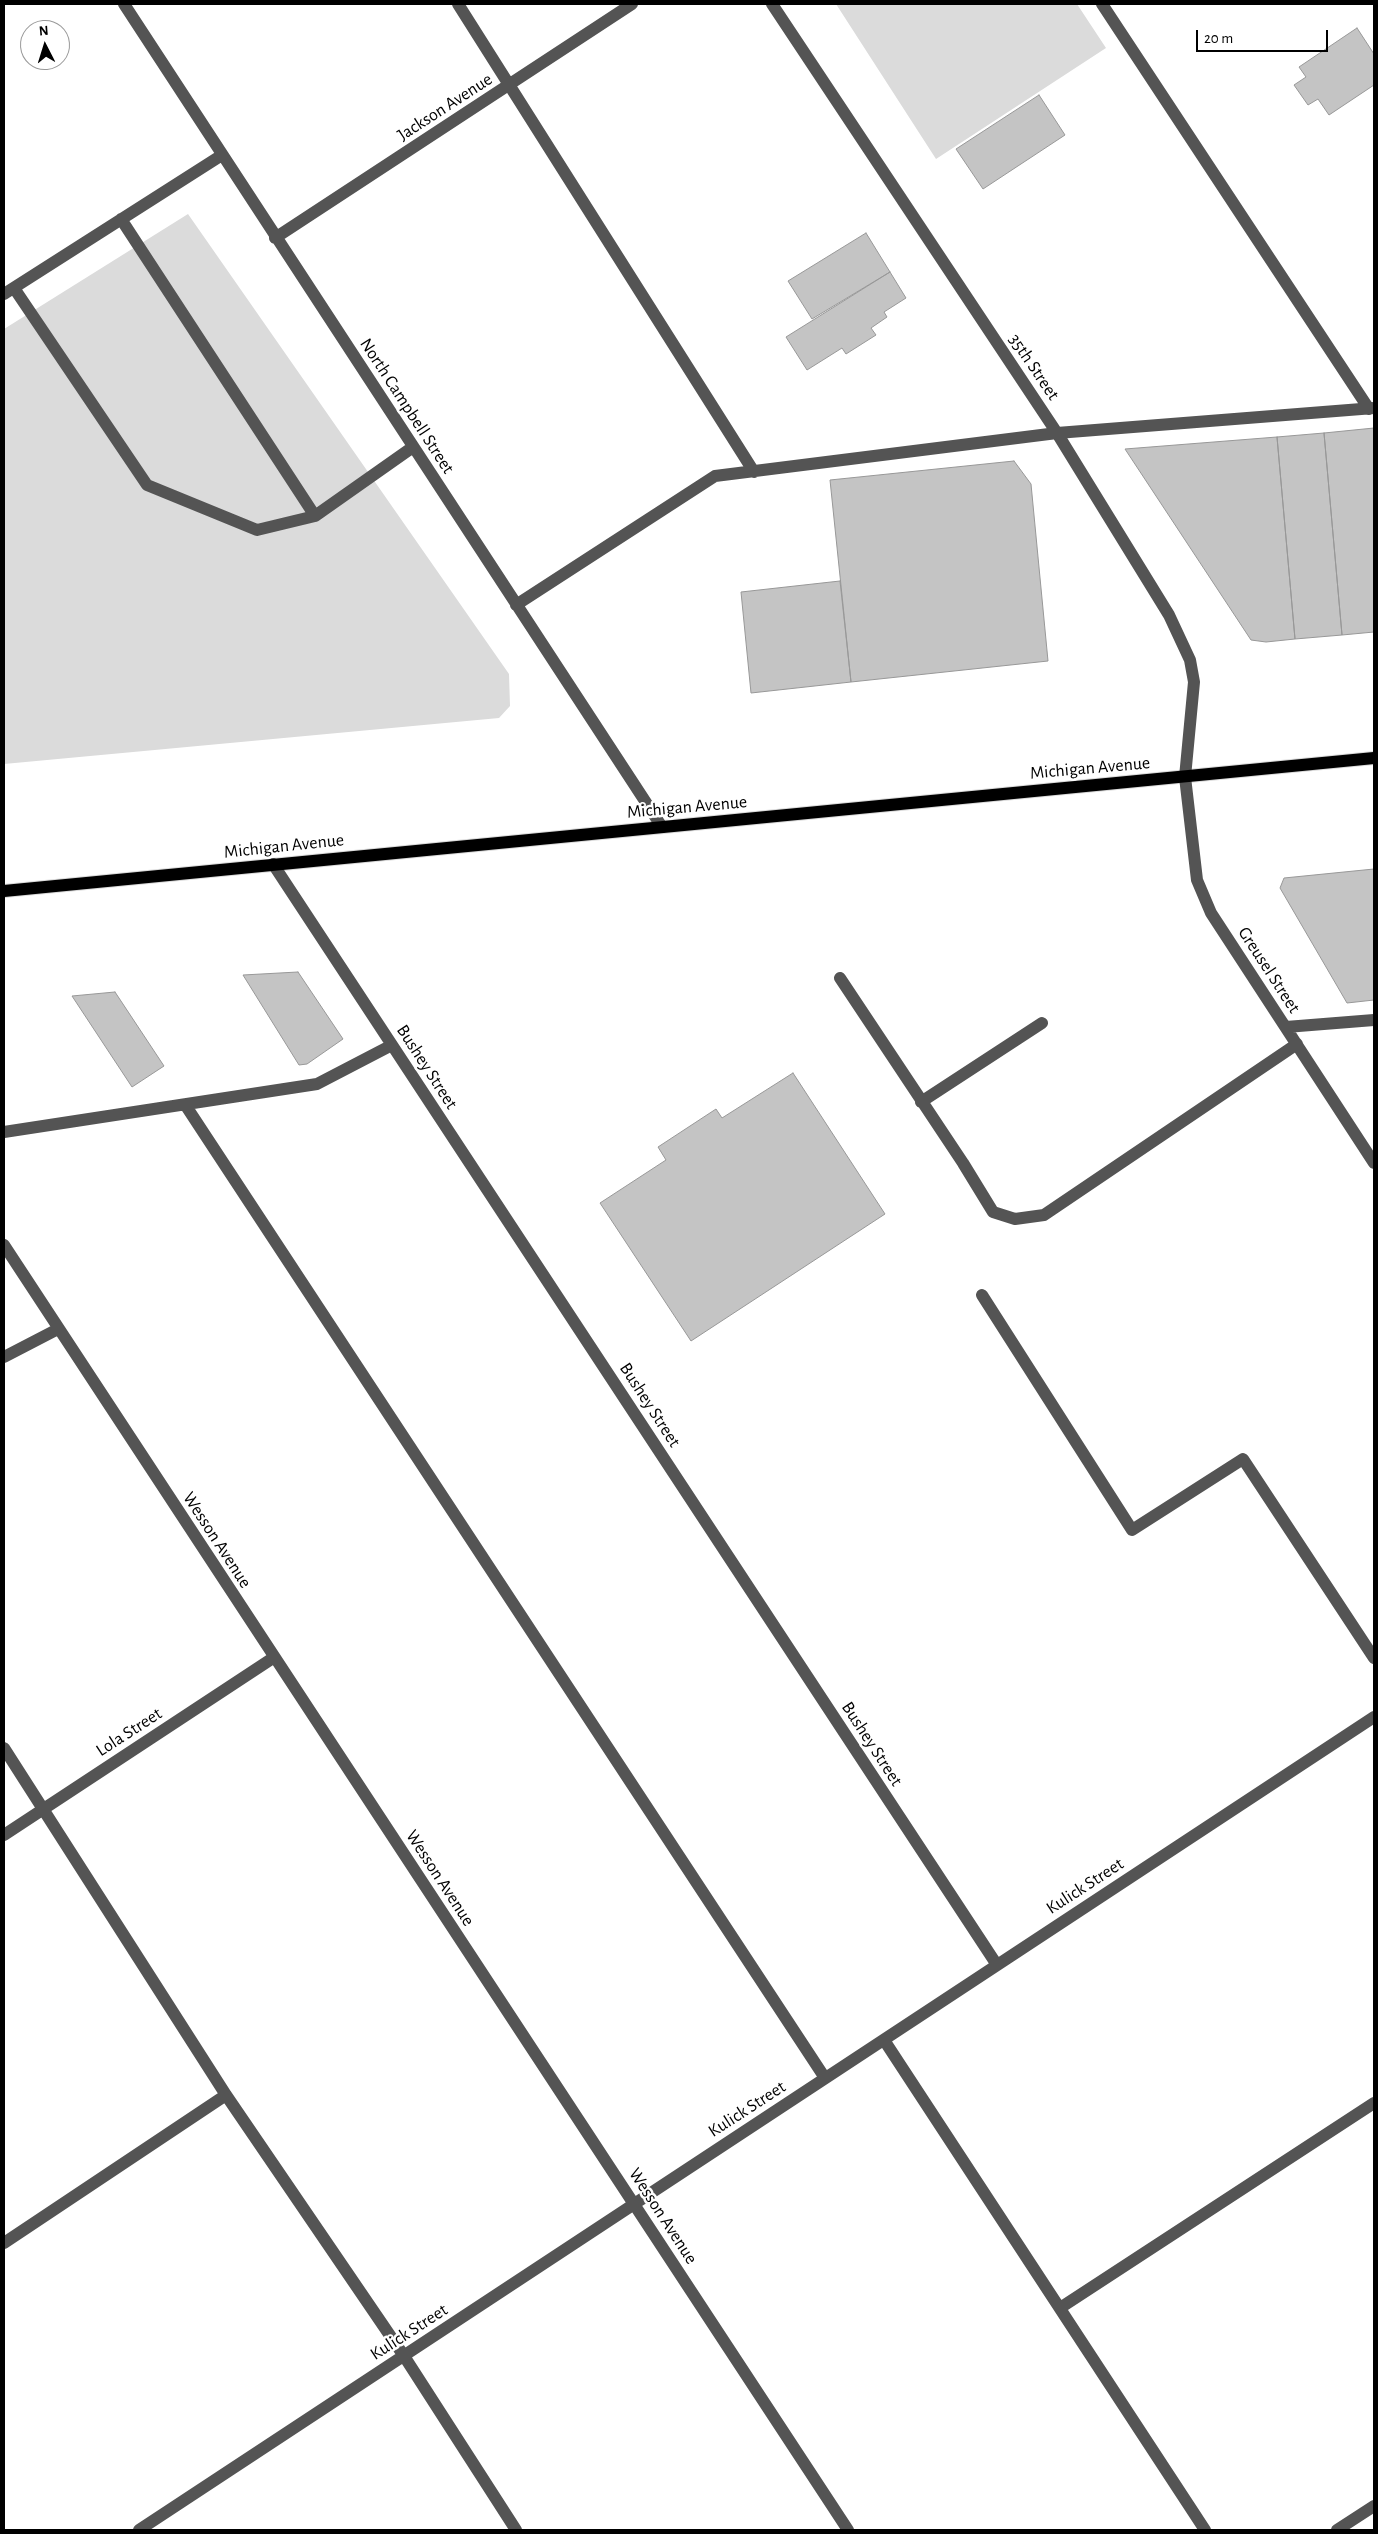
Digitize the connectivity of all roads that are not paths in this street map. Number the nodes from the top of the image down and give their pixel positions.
1 (124, 4) edge
2 (458, 4) edge
3 (632, 4) edge
4 (772, 4) edge
5 (1102, 4) edge
6 (511, 85) junction
7 (222, 155) junction
8 (121, 219) junction
9 (275, 238) junction
10 (9, 291) edge
11 (1372, 409) edge
12 (1057, 433) junction
13 (413, 447) junction
14 (754, 472) junction
15 (315, 516) junction
16 (516, 605) junction
17 (1374, 758) edge
18 (1185, 776) junction
19 (662, 827) junction
20 (273, 864) junction
21 (4, 890) edge
22 (840, 978) dead end
23 (1374, 1020) edge
24 (1042, 1022) dead end
25 (1286, 1027) junction
26 (1297, 1044) junction
27 (392, 1045) junction
28 (921, 1102) junction
29 (186, 1106) junction
30 (4, 1132) edge
31 (1374, 1163) edge
32 (4, 1245) edge
33 (982, 1295) dead end
34 (58, 1329) junction
35 (4, 1356) edge
36 (273, 1658) junction
37 (1374, 1658) edge
38 (1374, 1717) edge
39 (4, 1748) edge
40 (44, 1808) junction
41 (4, 1835) edge
42 (997, 1965) junction
43 (884, 2040) junction
44 (825, 2078) junction
45 (226, 2096) junction
46 (1374, 2103) edge
47 (635, 2204) junction
48 (4, 2243) edge
49 (1060, 2308) junction
50 (404, 2356) junction
51 (1374, 2506) edge
52 (139, 2530) edge
53 (516, 2530) edge
54 (848, 2530) edge
55 (1206, 2530) edge
56 (1337, 2530) edge

1 - 7 street, North Campbell Street
2 - 6 street
3 - 6 street, Jackson Avenue
4 - 12 street, 35th Street
5 - 11 street
6 - 9 street, Jackson Avenue
6 - 14 street
7 - 8 street
7 - 9 street, North Campbell Street
8 - 10 street
8 - 15 street
9 - 13 street, North Campbell Street
10 - 15 street
11 - 12 street
12 - 14 street
12 - 18 street, 35th Street
13 - 15 street
13 - 16 street, North Campbell Street
14 - 16 street
16 - 19 street, North Campbell Street
17 - 18 main road, Michigan Avenue
18 - 19 main road, Michigan Avenue
18 - 25 street, Greusel Street
19 - 20 main road, Michigan Avenue
20 - 21 main road, Michigan Avenue
20 - 27 street, Bushey Street
22 - 28 street
23 - 25 street
24 - 28 street
25 - 26 street, Greusel Street
26 - 28 street
26 - 31 street, Greusel Street
27 - 29 street
27 - 42 street, Bushey Street
29 - 30 street
29 - 44 street
32 - 34 street, Wesson Avenue
33 - 37 street
34 - 35 street
34 - 36 street, Wesson Avenue
36 - 40 street, Lola Street
36 - 47 street, Wesson Avenue
38 - 42 street, Kulick Street
39 - 40 street
40 - 41 street, Lola Street
40 - 45 street
42 - 43 street, Kulick Street
43 - 44 street, Kulick Street
43 - 49 street
44 - 47 street, Kulick Street
45 - 48 street
45 - 50 street
46 - 49 street
47 - 50 street, Kulick Street
47 - 54 street, Wesson Avenue
49 - 55 street
50 - 52 street, Kulick Street
50 - 53 street
51 - 56 street

